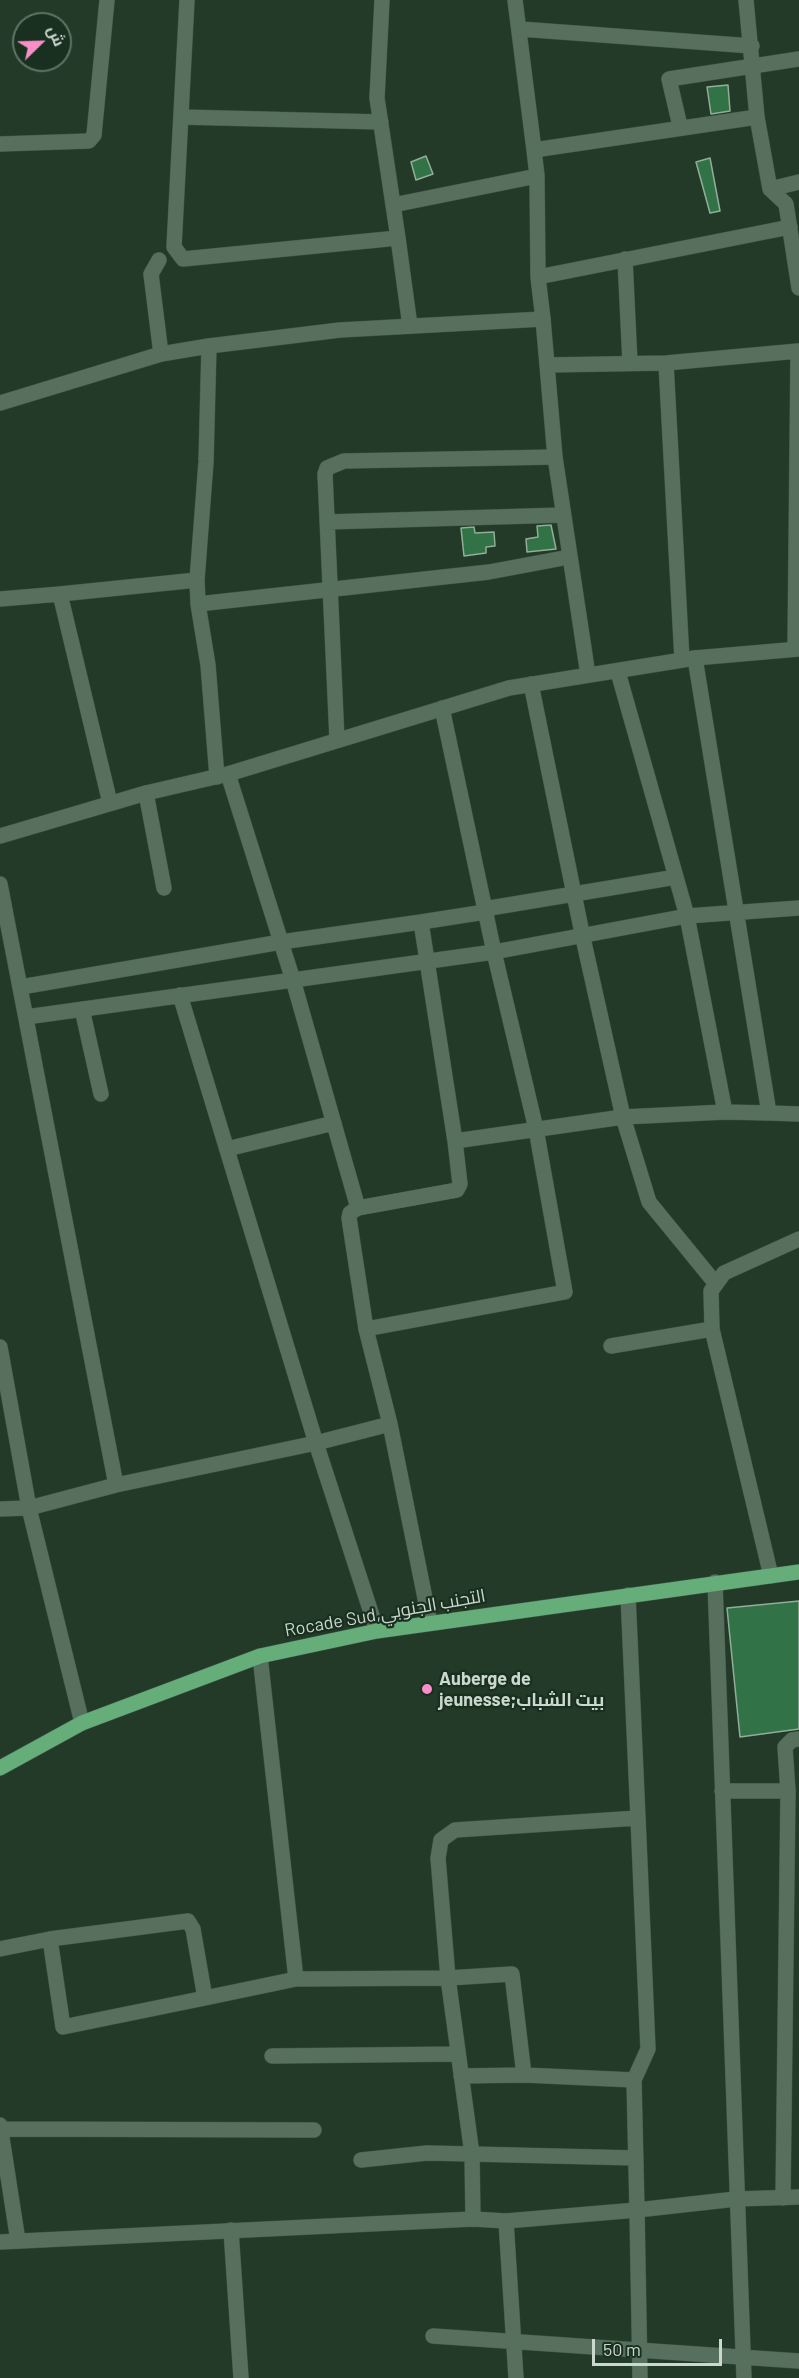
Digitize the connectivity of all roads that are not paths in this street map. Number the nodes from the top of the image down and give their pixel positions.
1 (107, 0) edge
2 (188, 0) edge
3 (382, 0) edge
4 (515, 0) edge
5 (746, 0) edge
6 (520, 29) junction
7 (752, 46) junction
8 (799, 59) edge
9 (753, 64) junction
10 (181, 117) junction
11 (757, 117) junction
12 (381, 122) junction
13 (680, 126) junction
14 (0, 144) edge
15 (534, 150) junction
16 (537, 176) junction
17 (799, 182) edge
18 (770, 189) junction
19 (393, 205) junction
20 (790, 227) junction
21 (398, 238) junction
22 (626, 259) junction
23 (159, 260) dead end
24 (538, 277) junction
25 (799, 288) edge
26 (543, 319) junction
27 (410, 326) junction
28 (209, 346) junction
29 (799, 350) edge
30 (161, 354) junction
31 (630, 363) junction
32 (666, 363) junction
33 (548, 365) junction
34 (0, 403) edge
35 (555, 458) junction
36 (563, 515) junction
37 (327, 522) junction
38 (569, 557) junction
39 (197, 580) junction
40 (331, 590) junction
41 (60, 594) junction
42 (0, 599) edge
43 (198, 604) junction
44 (797, 649) edge
45 (689, 659) junction
46 (618, 672) junction
47 (588, 675) junction
48 (531, 684) junction
49 (442, 708) junction
50 (338, 740) junction
51 (222, 775) junction
52 (146, 793) junction
53 (110, 803) junction
54 (0, 836) edge
55 (676, 877) junction
56 (0, 884) edge
57 (164, 888) dead end
58 (575, 893) junction
59 (799, 908) edge
60 (485, 910) junction
61 (738, 911) junction
62 (687, 916) junction
63 (421, 922) junction
64 (583, 938) junction
65 (281, 942) junction
66 (494, 952) junction
67 (428, 961) junction
68 (293, 980) junction
69 (21, 987) junction
70 (180, 995) junction
71 (82, 1009) junction
72 (26, 1017) junction
73 (100, 1094) dead end
74 (725, 1112) junction
75 (770, 1113) junction
76 (799, 1114) edge
77 (623, 1117) junction
78 (334, 1124) junction
79 (536, 1129) junction
80 (455, 1141) junction
81 (227, 1149) junction
82 (358, 1208) junction
83 (799, 1239) edge
84 (716, 1284) junction
85 (366, 1329) junction
86 (712, 1329) junction
87 (611, 1346) dead end
88 (0, 1347) edge
89 (390, 1424) junction
90 (316, 1443) junction
91 (116, 1485) junction
92 (29, 1508) junction
93 (0, 1509) edge
94 (799, 1572) edge
95 (771, 1576) junction
96 (715, 1582) junction
97 (628, 1595) junction
98 (430, 1623) junction
99 (377, 1631) junction
100 (260, 1656) junction
101 (82, 1723) junction
102 (799, 1738) edge
103 (0, 1768) edge
104 (722, 1791) junction
105 (788, 1791) junction
106 (638, 1818) junction
107 (50, 1939) junction
108 (0, 1949) edge
109 (448, 1978) junction
110 (296, 1979) junction
111 (205, 1998) junction
112 (458, 2054) junction
113 (272, 2056) dead end
114 (524, 2075) junction
115 (461, 2076) junction
116 (634, 2079) junction
117 (0, 2125) edge
118 (1, 2129) edge
119 (314, 2130) dead end
120 (472, 2154) junction
121 (636, 2158) junction
122 (361, 2160) dead end
123 (791, 2197) edge
124 (736, 2199) junction
125 (638, 2210) junction
126 (473, 2219) junction
127 (506, 2221) junction
128 (231, 2230) junction
129 (18, 2241) junction
130 (0, 2242) edge
131 (433, 2336) dead end
132 (511, 2341) junction
133 (639, 2349) junction
134 (744, 2358) junction
135 (799, 2361) edge
136 (241, 2378) edge
137 (516, 2378) edge
138 (640, 2378) edge
139 (744, 2378) edge

1 - 14 street
2 - 10 street
3 - 12 street
4 - 6 street
5 - 7 street
6 - 7 street
6 - 15 street
7 - 9 street
8 - 9 street
9 - 11 street
9 - 13 street
10 - 12 street
10 - 21 street
11 - 13 street
11 - 18 street
12 - 19 street
13 - 15 street
15 - 16 street
16 - 19 street
16 - 24 street
17 - 18 street
18 - 20 street
19 - 21 street
20 - 22 street
20 - 25 street
21 - 27 street
22 - 24 street
22 - 31 street
23 - 30 street
24 - 26 street
26 - 27 street
26 - 33 street
27 - 28 street
28 - 30 street
28 - 39 street
29 - 32 street
29 - 44 street
30 - 34 street
31 - 32 street
31 - 33 street
32 - 45 street
33 - 35 street
35 - 36 street
35 - 37 street
36 - 37 street
36 - 38 street
37 - 40 street
38 - 40 street
38 - 47 street
39 - 41 street
39 - 43 street
40 - 43 street
40 - 50 street
41 - 42 street
41 - 53 street
43 - 51 street
44 - 45 street
45 - 46 street
45 - 61 street
46 - 47 street
46 - 55 street
47 - 48 street
48 - 49 street
48 - 58 street
49 - 50 street
49 - 60 street
50 - 51 street
51 - 52 street
51 - 65 street
52 - 53 street
52 - 57 street
53 - 54 street
55 - 58 street
55 - 62 street
56 - 69 street
58 - 60 street
58 - 64 street
59 - 61 street
60 - 63 street
60 - 66 street
61 - 62 street
61 - 75 street
62 - 64 street
62 - 74 street
63 - 65 street
63 - 67 street
64 - 66 street
64 - 77 street
65 - 68 street
65 - 69 street
66 - 67 street
66 - 79 street
67 - 68 street
67 - 80 street
68 - 70 street
68 - 78 street
69 - 72 street
70 - 71 street
70 - 81 street
71 - 72 street
71 - 73 street
72 - 91 street
74 - 75 street
74 - 77 street
75 - 76 street
77 - 79 street
77 - 84 street
78 - 81 street
78 - 82 street
79 - 80 street
79 - 85 street
80 - 82 street
81 - 90 street
82 - 85 street
83 - 84 street
84 - 86 street
85 - 89 street
86 - 87 street
86 - 95 street
88 - 92 street
89 - 90 street
89 - 98 street
90 - 91 street
90 - 99 street
91 - 92 street
92 - 93 street
92 - 101 street
94 - 95 main road, Rocade Sud,التجنب الجنوبي
95 - 96 main road, Rocade Sud,التجنب الجنوبي
96 - 97 main road, Rocade Sud,التجنب الجنوبي
96 - 104 street
97 - 98 main road, Rocade Sud,التجنب الجنوبي
97 - 106 street
98 - 99 main road, Rocade Sud,التجنب الجنوبي
99 - 100 main road, Rocade Sud,التجنب الجنوبي
100 - 101 main road, Rocade Sud,التجنب الجنوبي
100 - 110 street
101 - 103 main road, Rocade Sud,التجنب الجنوبي
102 - 105 street
104 - 105 street
104 - 124 street
105 - 123 street
106 - 109 street
106 - 116 street
107 - 108 street
107 - 111 street
107 - 111 street
109 - 110 street
109 - 112 street
109 - 114 street
110 - 111 street
112 - 113 street
112 - 115 street
114 - 115 street
114 - 116 street
115 - 120 street
116 - 121 street
117 - 118 street
118 - 119 street
118 - 129 street
120 - 121 street
120 - 122 street
120 - 126 street
121 - 125 street
123 - 124 street
124 - 125 street
124 - 134 street
125 - 127 street
125 - 133 street
126 - 127 street
126 - 128 street
127 - 132 street
128 - 129 street
128 - 136 street
129 - 130 street
131 - 132 street
132 - 133 street
132 - 137 street
133 - 134 street
133 - 138 street
134 - 135 street
134 - 139 street

